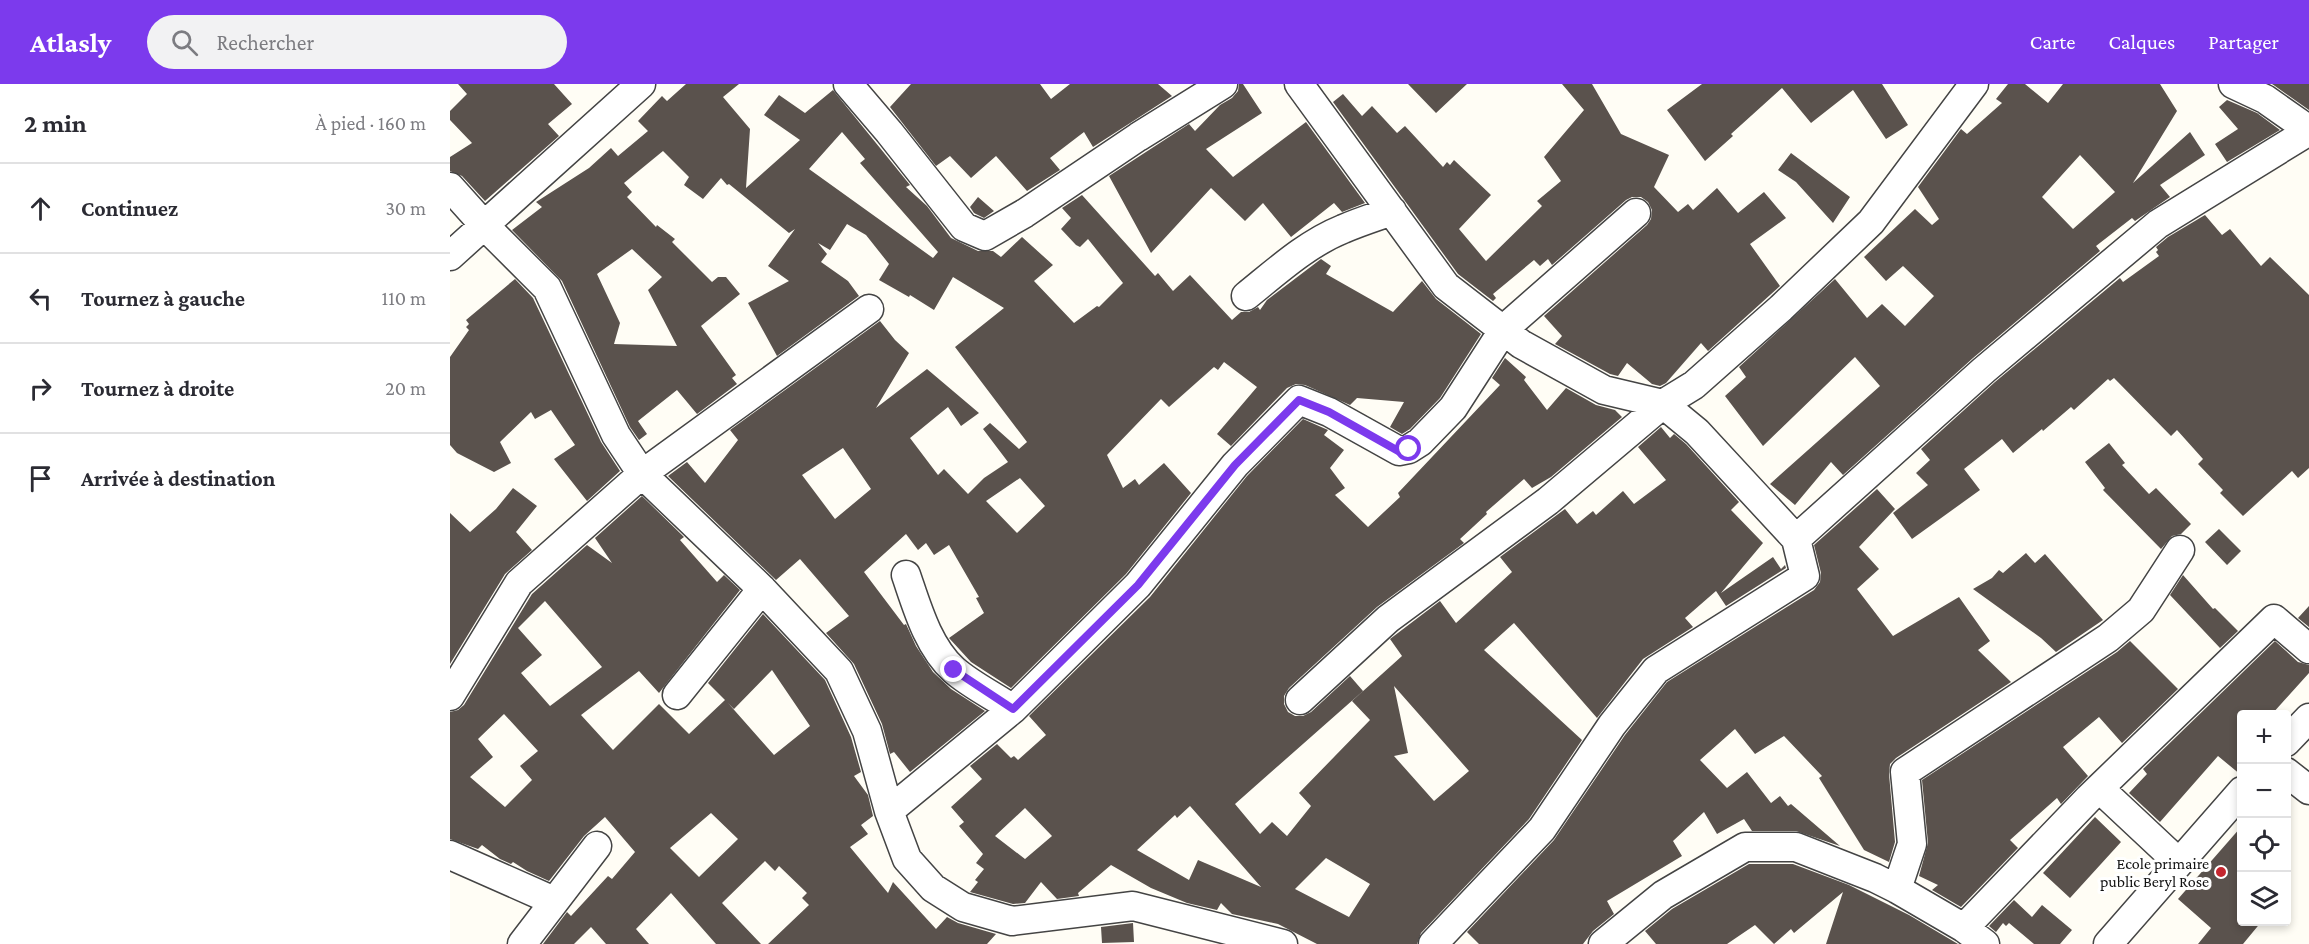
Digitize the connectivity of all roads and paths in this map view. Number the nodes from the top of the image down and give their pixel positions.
1 (641, 84) edge
2 (848, 84) edge
3 (1223, 84) edge
4 (1299, 84) edge
5 (1974, 84) edge
6 (2233, 84) edge
7 (2309, 130) edge
8 (450, 187) edge
9 (1392, 211) junction
10 (1636, 213) dead end
11 (484, 225) junction
12 (450, 256) edge
13 (1246, 296) dead end
14 (869, 309) dead end
15 (1504, 329) junction
16 (1663, 404) junction
17 (642, 474) junction
18 (1796, 539) junction
19 (2180, 550) dead end
20 (906, 575) dead end
21 (762, 589) junction
22 (2309, 649) edge
23 (677, 695) dead end
24 (450, 696) edge
25 (1300, 700) dead end
26 (1013, 709) junction
27 (2309, 718) edge
28 (2291, 737) edge
29 (2291, 776) edge
30 (2100, 789) junction
31 (2309, 790) edge
32 (2237, 796) edge
33 (889, 811) junction
34 (597, 846) dead end
35 (450, 855) edge
36 (2178, 862) junction
37 (1898, 889) junction
38 (554, 901) junction
39 (1974, 936) edge
40 (522, 944) edge
41 (1283, 944) edge
42 (1433, 944) edge
43 (1603, 944) edge
44 (2108, 944) edge

1 - 11 street
2 - 3 street
4 - 9 street
5 - 16 street
6 - 7 street
7 - 18 street
8 - 11 street
9 - 13 street
9 - 15 street
10 - 15 street
11 - 12 street
11 - 17 street
14 - 17 street
15 - 16 street
15 - 26 street
16 - 18 street
16 - 25 street
17 - 21 street
17 - 24 street
18 - 42 street
19 - 37 street
20 - 26 street
21 - 23 street
21 - 33 street
22 - 30 street
26 - 33 street
27 - 28 street
29 - 31 street
30 - 36 street
30 - 39 street
32 - 36 street
33 - 41 street
34 - 38 street
35 - 38 street
36 - 44 street
37 - 39 street
37 - 43 street
38 - 40 street

